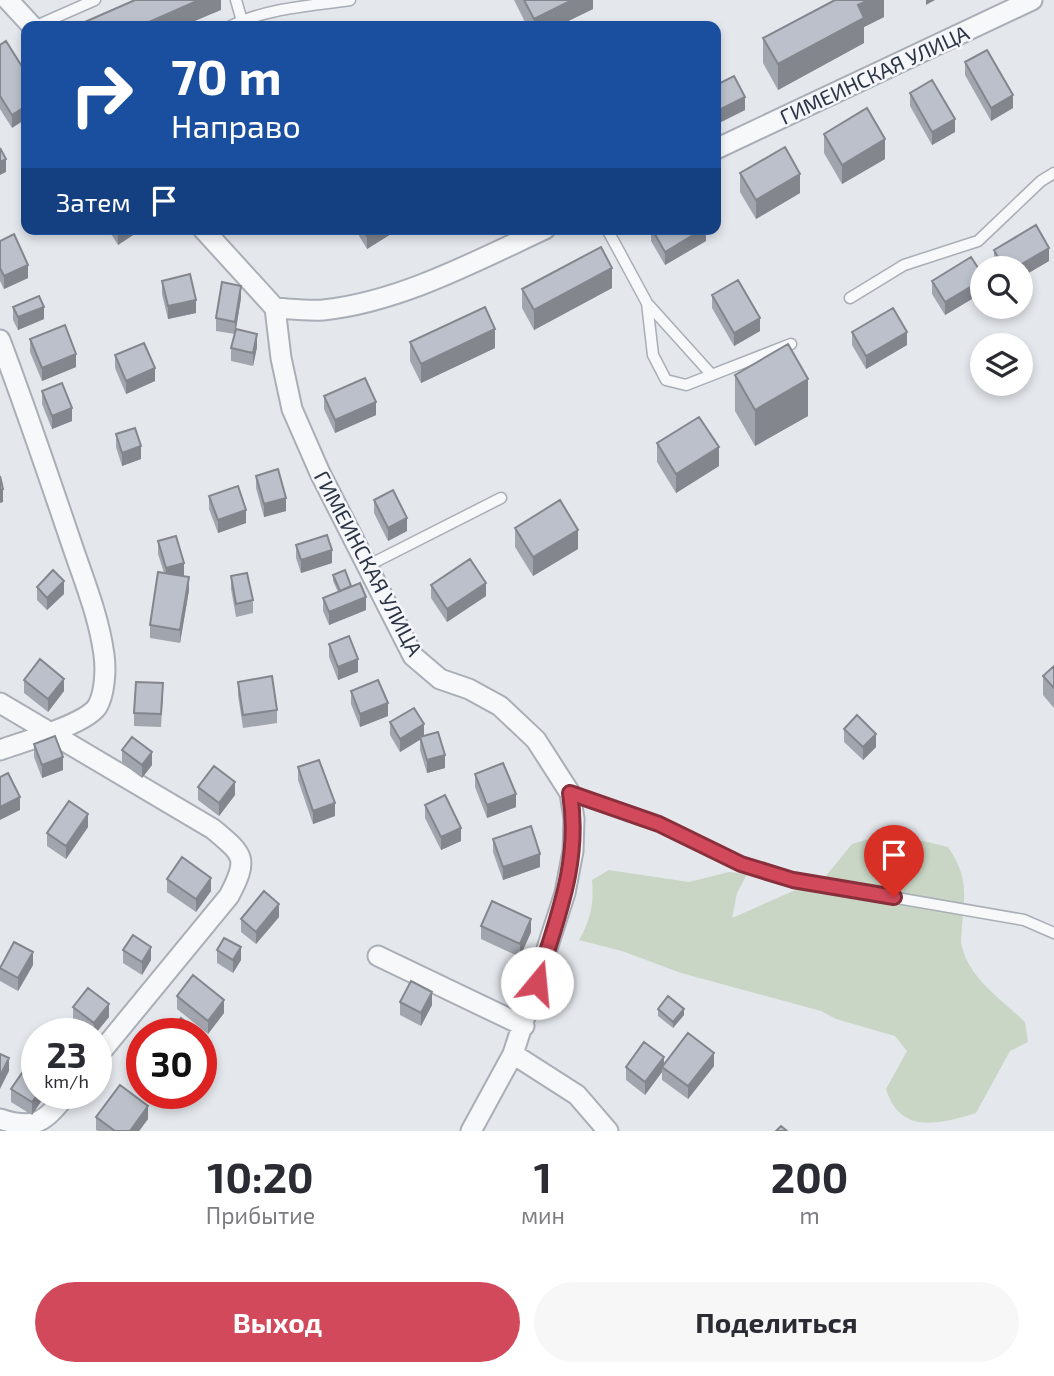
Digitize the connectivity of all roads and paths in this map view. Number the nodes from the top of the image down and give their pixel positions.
1 (8, 0) edge
2 (95, 0) edge
3 (236, 0) edge
4 (350, 0) edge
5 (1032, 0) edge
6 (29, 21) edge
7 (46, 21) edge
8 (242, 21) joint
9 (721, 147) edge
10 (1054, 173) edge
11 (208, 235) edge
12 (532, 235) edge
13 (610, 235) edge
14 (850, 298) dead end
15 (647, 303) junction
16 (275, 308) junction
17 (0, 340) edge
18 (791, 344) edge
19 (711, 374) junction
20 (501, 498) dead end
21 (367, 566) junction
22 (0, 704) edge
23 (50, 732) junction
24 (0, 750) edge
25 (570, 793) junction
26 (1054, 933) edge
27 (378, 956) dead end
28 (524, 1026) junction
29 (112, 1039) edge
30 (513, 1054) junction
31 (55, 1109) edge
32 (0, 1119) edge
33 (471, 1131) edge
34 (608, 1131) edge

1 - 6 street
2 - 7 lane
3 - 8 lane
4 - 8 lane
5 - 9 street, ГИМЕИНСКАЯ УЛИЦА
10 - 14 lane
11 - 16 street
12 - 16 street
13 - 15 lane
15 - 19 lane
15 - 19 lane
16 - 21 street, ГИМЕИНСКАЯ УЛИЦА
17 - 23 street
18 - 19 lane
20 - 21 lane
21 - 25 street, ГИМЕИНСКАЯ УЛИЦА
22 - 23 street
23 - 24 street
23 - 29 street
25 - 26 lane
25 - 28 street
27 - 28 street
28 - 30 street
30 - 33 street
30 - 34 street
31 - 32 street

